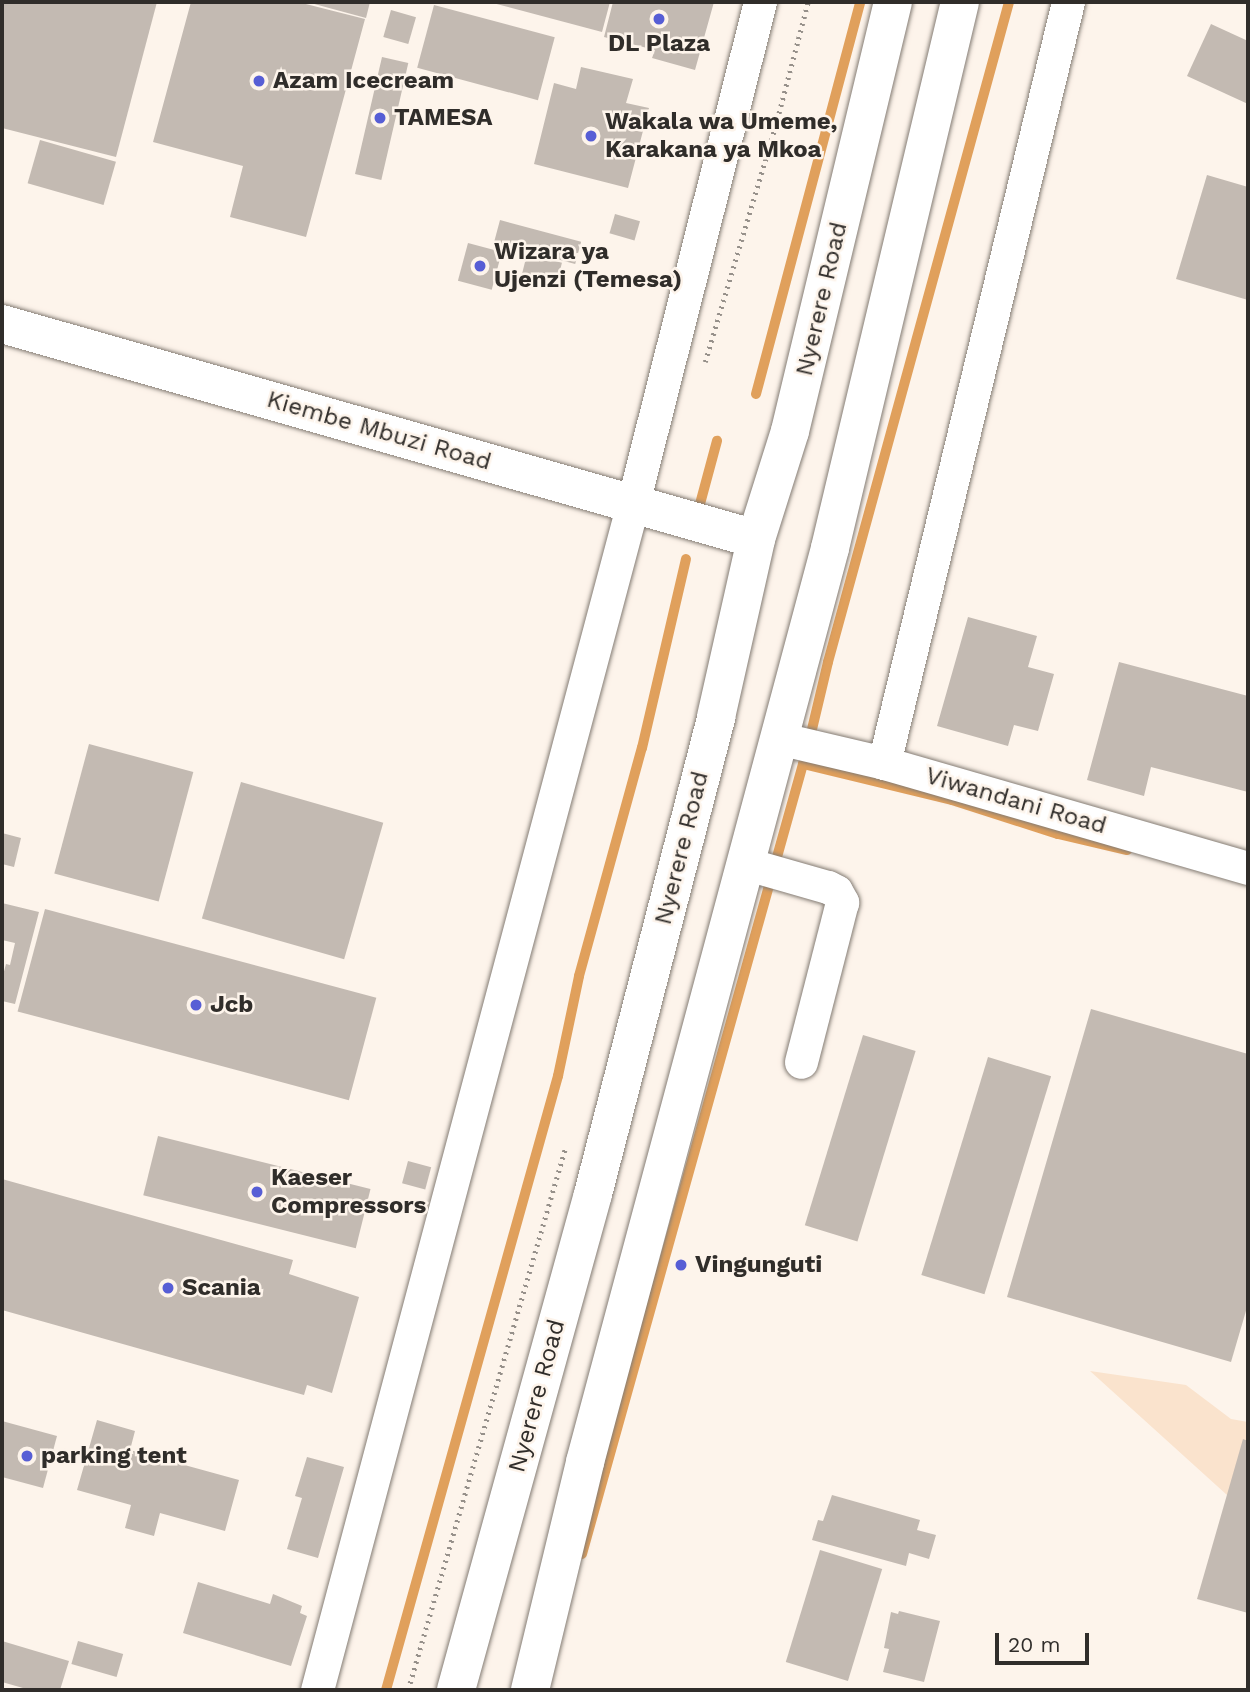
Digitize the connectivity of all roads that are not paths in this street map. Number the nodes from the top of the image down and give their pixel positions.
1 (760, 2) edge
2 (893, 2) edge
3 (960, 2) edge
4 (1068, 2) edge
5 (2, 324) edge
6 (633, 503) junction
7 (756, 539) junction
8 (782, 739) junction
9 (884, 762) junction
10 (747, 864) junction
11 (1248, 868) edge
12 (801, 1062) dead end
13 (317, 1690) edge
14 (456, 1690) edge
15 (530, 1690) edge

1 - 6 street
2 - 7 main road, Nyerere Road
3 - 8 main road
4 - 9 street
5 - 6 main road, Kiembe Mbuzi Road
6 - 7 main road, Kiembe Mbuzi Road
6 - 13 street
7 - 14 main road, Nyerere Road
8 - 9 street, Viwandani Road
8 - 10 main road
9 - 11 street, Viwandani Road
10 - 12 street
10 - 15 main road

